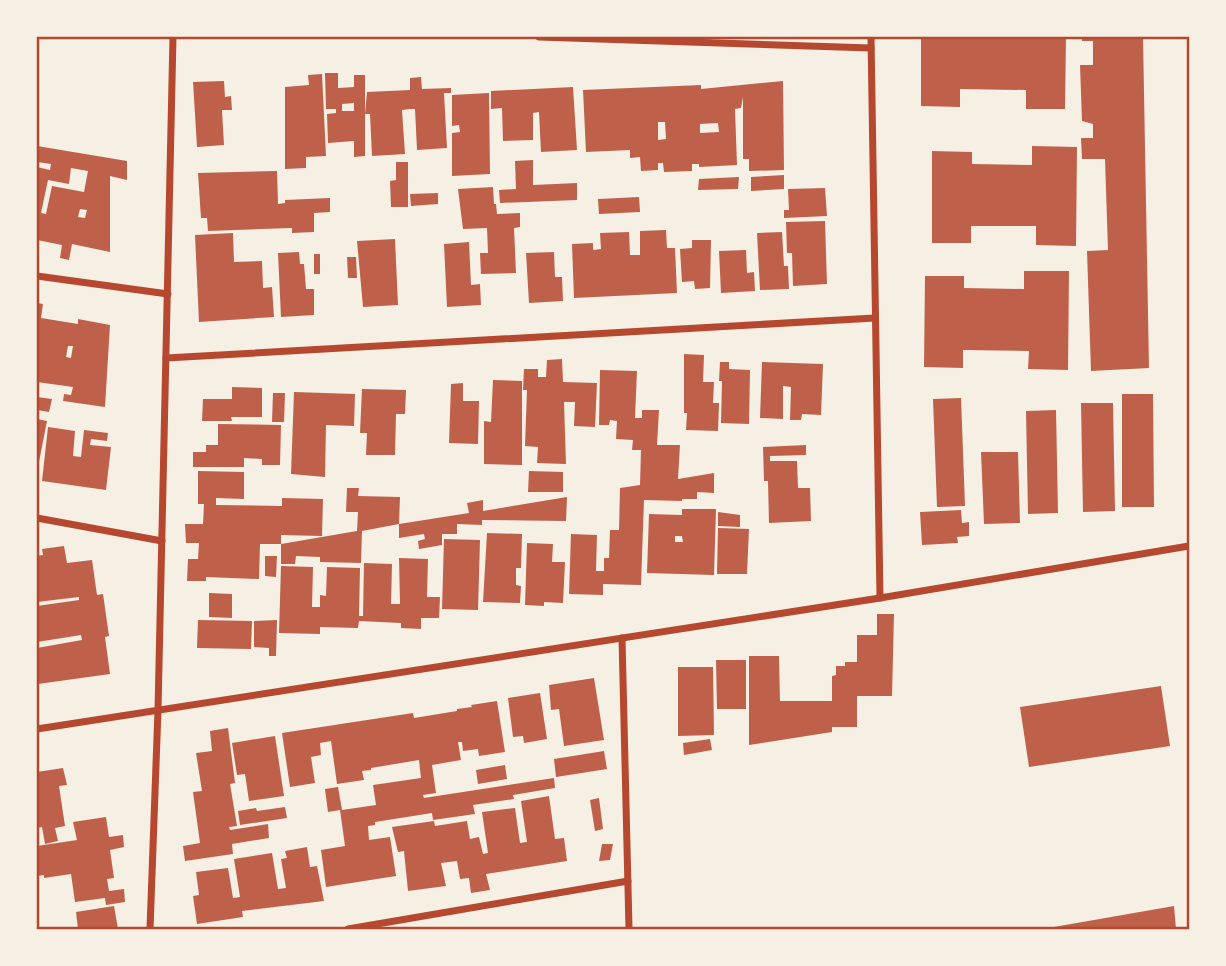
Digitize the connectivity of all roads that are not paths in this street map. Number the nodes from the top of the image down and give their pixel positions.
1 (173, 37) edge
2 (539, 37) edge
3 (871, 37) edge
4 (871, 48) junction
5 (37, 276) edge
6 (167, 294) junction
7 (875, 318) junction
8 (166, 358) junction
9 (37, 518) edge
10 (162, 541) junction
11 (1189, 546) edge
12 (880, 598) junction
13 (622, 638) junction
14 (158, 710) junction
15 (37, 729) edge
16 (628, 881) junction
17 (150, 929) edge
18 (348, 929) edge
19 (629, 929) edge

1 - 6 street
2 - 4 street
3 - 4 street
4 - 7 street
5 - 6 street
6 - 8 street
7 - 8 street
7 - 12 street
8 - 10 street
9 - 10 street
10 - 14 street
11 - 12 street
12 - 13 street
13 - 14 street
13 - 16 street
14 - 15 street
14 - 17 street
16 - 18 street
16 - 19 street

